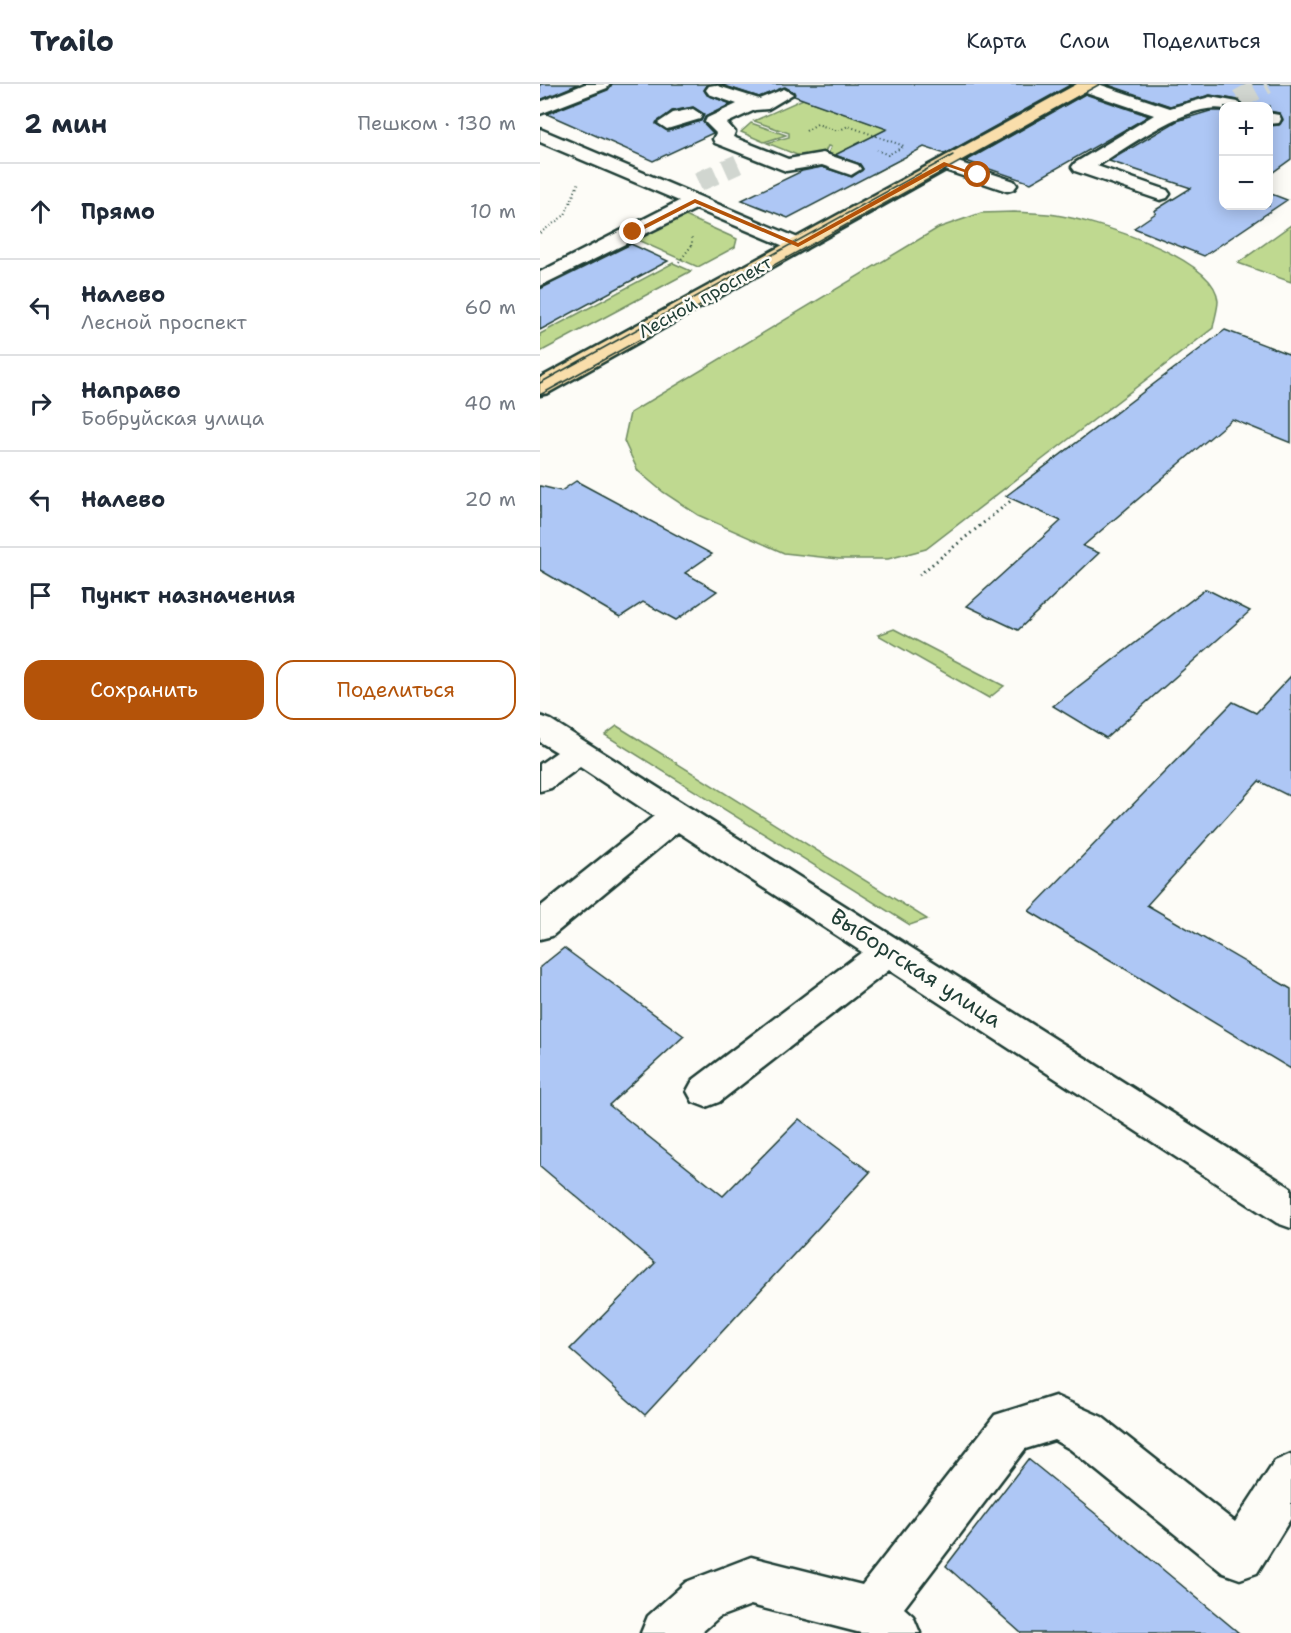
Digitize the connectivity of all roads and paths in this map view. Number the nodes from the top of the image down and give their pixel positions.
1 (596, 85) edge
2 (1088, 85) edge
3 (784, 94) dead end
4 (1220, 102) edge
5 (752, 104) junction
6 (540, 110) edge
7 (1169, 114) junction
8 (693, 115) junction
9 (714, 122) junction
10 (666, 123) dead end
11 (540, 135) edge
12 (757, 155) junction
13 (738, 164) tunnel mouth
14 (946, 164) junction
15 (851, 169) dead end
16 (579, 182) dead end
17 (1006, 185) dead end
18 (696, 191) junction
19 (1160, 194) dead end
20 (540, 234) edge
21 (798, 245) junction
22 (540, 280) edge
23 (540, 388) edge
24 (1013, 499) dead end
25 (919, 576) dead end
26 (540, 727) edge
27 (579, 752) junction
28 (540, 780) edge
29 (677, 815) junction
30 (540, 926) edge
31 (888, 950) junction
32 (706, 1091) dead end
33 (1291, 1210) edge
34 (1291, 1477) edge
35 (884, 1622) edge
36 (668, 1632) edge

1 - 6 street
2 - 7 street
2 - 14 main road, Лесной проспект
3 - 5 street
4 - 7 street
5 - 8 street
5 - 9 street
7 - 19 street
8 - 9 street
8 - 10 street
9 - 12 street
11 - 18 street
12 - 13 street
12 - 15 street
14 - 17 street
14 - 21 main road, Лесной проспект
16 - 20 path
18 - 21 street
18 - 22 street
21 - 23 main road, Лесной проспект
24 - 25 path
26 - 27 street, Выборгская улица
27 - 28 street
27 - 29 street, Выборгская улица
29 - 30 street
29 - 31 street, Выборгская улица
31 - 32 street
31 - 33 street, Выборгская улица
34 - 35 street
35 - 36 street

